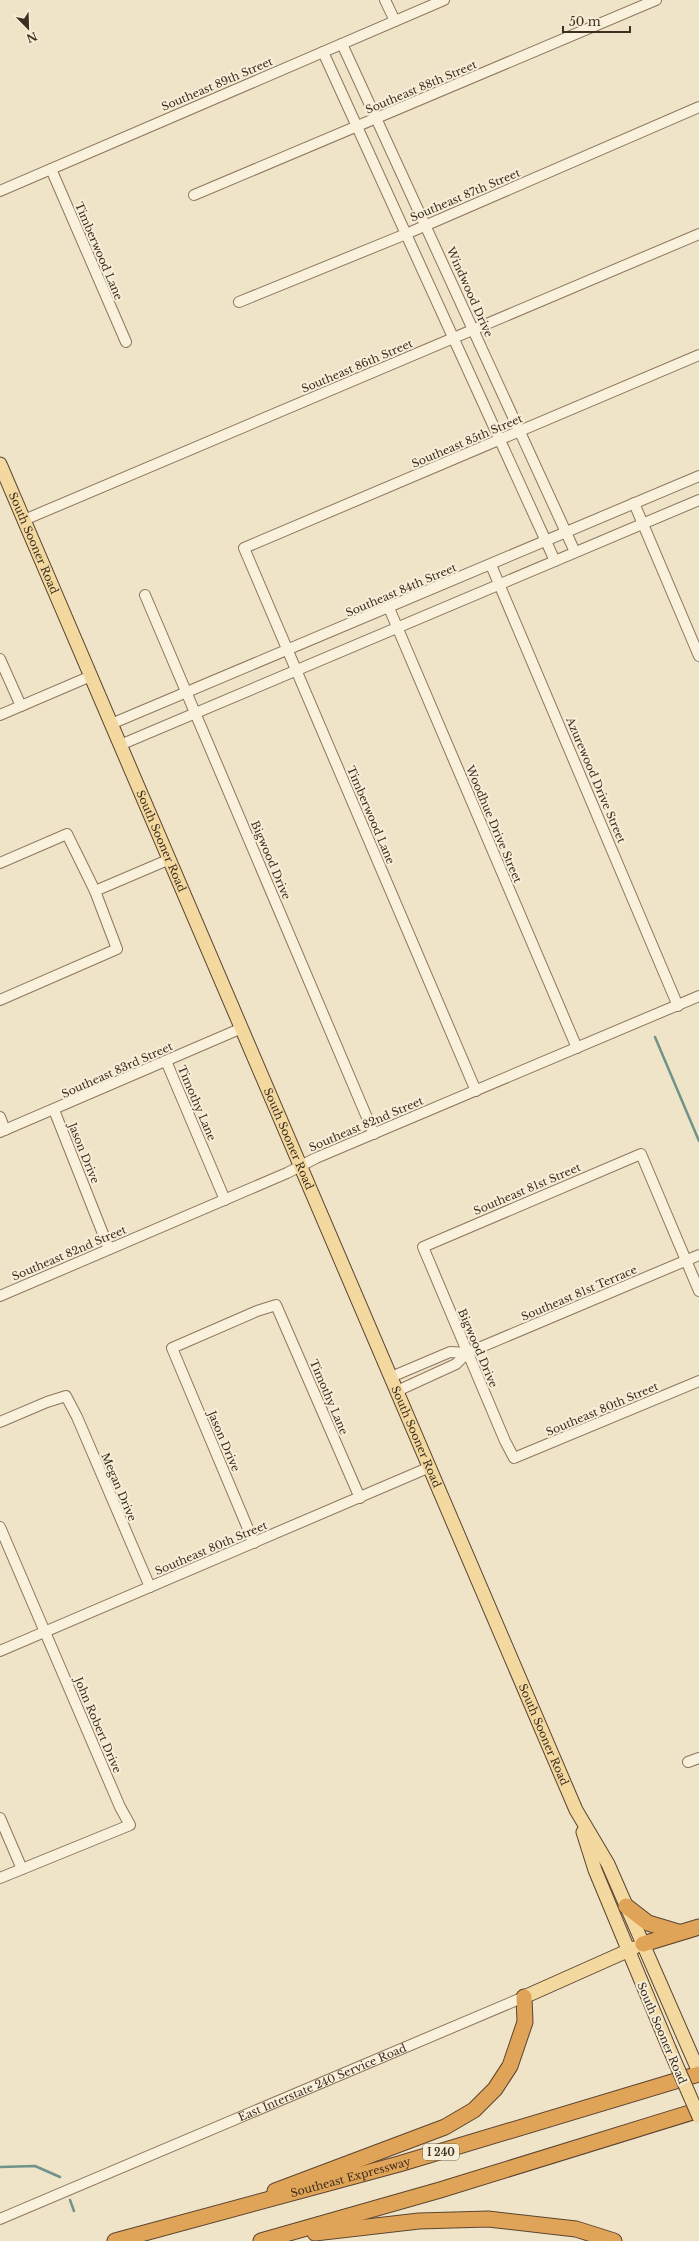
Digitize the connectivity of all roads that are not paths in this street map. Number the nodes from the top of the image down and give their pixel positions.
1 (385, 0) edge
2 (444, 0) edge
3 (656, 0) edge
4 (394, 21) junction
5 (342, 44) junction
6 (323, 52) junction
7 (699, 106) edge
8 (377, 119) junction
9 (356, 127) junction
10 (51, 168) junction
11 (0, 191) edge
12 (194, 195) dead end
13 (426, 224) junction
14 (406, 234) junction
15 (699, 234) edge
16 (239, 302) dead end
17 (474, 329) junction
18 (453, 338) junction
19 (126, 342) dead end
20 (699, 355) edge
21 (520, 431) junction
22 (500, 440) junction
23 (1, 470) edge
24 (699, 476) edge
25 (699, 500) edge
26 (634, 503) junction
27 (24, 520) junction
28 (643, 524) junction
29 (566, 532) junction
30 (546, 541) junction
31 (244, 548) joint
32 (575, 552) junction
33 (555, 561) junction
34 (491, 565) junction
35 (500, 585) junction
36 (145, 595) dead end
37 (389, 608) junction
38 (398, 628) junction
39 (288, 649) junction
40 (699, 656) edge
41 (0, 659) edge
42 (297, 670) junction
43 (91, 676) junction
44 (186, 692) junction
45 (21, 706) junction
46 (195, 713) junction
47 (0, 715) edge
48 (111, 724) junction
49 (120, 745) junction
50 (170, 860) junction
51 (0, 863) edge
52 (95, 891) junction
53 (699, 996) edge
54 (0, 1000) edge
55 (678, 1006) junction
56 (242, 1028) junction
57 (577, 1048) junction
58 (166, 1061) junction
59 (476, 1092) junction
60 (54, 1110) junction
61 (0, 1117) edge
62 (3, 1131) edge
63 (374, 1134) junction
64 (301, 1166) junction
65 (226, 1200) junction
66 (423, 1246) joint
67 (109, 1249) junction
68 (699, 1255) edge
69 (686, 1260) junction
70 (699, 1291) edge
71 (0, 1296) edge
72 (172, 1348) joint
73 (468, 1354) junction
74 (391, 1377) junction
75 (699, 1381) edge
76 (397, 1391) junction
77 (0, 1422) edge
78 (514, 1458) joint
79 (430, 1467) junction
80 (360, 1498) junction
81 (0, 1527) edge
82 (254, 1543) junction
83 (150, 1587) junction
84 (45, 1631) junction
85 (0, 1650) edge
86 (699, 1758) edge
87 (688, 1762) dead end
88 (578, 1813) junction
89 (0, 1818) edge
90 (22, 1869) junction
91 (0, 1878) edge
92 (626, 1906) junction
93 (699, 1927) edge
94 (678, 1932) junction
95 (643, 1944) junction
96 (627, 1951) junction
97 (524, 1997) junction
98 (699, 2073) edge
99 (699, 2110) edge
100 (699, 2117) edge
101 (222, 2213) junction
102 (0, 2219) edge
103 (278, 2236) junction
104 (115, 2241) edge
105 (261, 2241) edge
106 (614, 2241) edge

1 - 4 street
2 - 4 street, Southeast 89th Street
3 - 8 street, Southeast 88th Street
4 - 5 street, Southeast 89th Street
5 - 6 street, Southeast 89th Street
5 - 8 street, Windwood Drive
6 - 9 street
6 - 10 street, Southeast 89th Street
7 - 13 street, Southeast 87th Street
8 - 9 street, Southeast 88th Street
8 - 13 street, Windwood Drive
9 - 12 street, Southeast 88th Street
9 - 14 street
10 - 11 street, Southeast 89th Street
10 - 19 street, Timberwood Lane
13 - 14 street, Southeast 87th Street
13 - 17 street, Windwood Drive
14 - 16 street, Southeast 87th Street
14 - 18 street
15 - 17 street, Southeast 86th Street
17 - 18 street, Southeast 86th Street
17 - 21 street, Windwood Drive
18 - 22 street
18 - 27 street, Southeast 86th Street
20 - 21 street, Southeast 85th Street
21 - 22 street, Southeast 85th Street
21 - 29 street, Windwood Drive
22 - 30 street
22 - 31 street, Southeast 85th Street
23 - 27 main road, South Sooner Road
24 - 26 street, Southeast 84th Street
25 - 28 street
26 - 28 street
26 - 29 street, Southeast 84th Street
27 - 43 main road, South Sooner Road
28 - 32 street
28 - 40 street
29 - 30 street, Southeast 84th Street
29 - 32 street, Windwood Drive
30 - 33 street
30 - 34 street, Southeast 84th Street
31 - 39 street, Timberwood Lane
32 - 33 street
33 - 35 street
34 - 35 street, Azurewood Drive Street
34 - 37 street, Southeast 84th Street
35 - 38 street
35 - 55 street, Azurewood Drive Street
36 - 44 street, Bigwood Drive
37 - 38 street, Woodhue Drive Street
37 - 39 street, Southeast 84th Street
38 - 42 street
38 - 57 street, Woodhue Drive Street
39 - 42 street, Timberwood Lane
39 - 44 street, Southeast 84th Street
41 - 45 street
42 - 46 street
42 - 59 street, Timberwood Lane
43 - 45 street
43 - 48 main road, South Sooner Road
44 - 46 street, Bigwood Drive
44 - 48 street, Southeast 84th Street
45 - 47 street
46 - 49 street
46 - 63 street, Bigwood Drive
48 - 49 main road, South Sooner Road
49 - 50 main road, South Sooner Road
50 - 52 street
50 - 56 main road, South Sooner Road
51 - 52 street
52 - 54 street
53 - 55 street, Southeast 82nd Street
55 - 57 street, Southeast 82nd Street
56 - 58 street, Southeast 83rd Street
56 - 64 main road, South Sooner Road
57 - 59 street, Southeast 82nd Street
58 - 60 street, Southeast 83rd Street
58 - 65 street, Timothy Lane
59 - 63 street, Southeast 82nd Street
60 - 62 street, Southeast 83rd Street
60 - 67 street, Jason Drive
61 - 62 street
63 - 64 street, Southeast 82nd Street
64 - 65 street, Southeast 82nd Street
64 - 74 main road, South Sooner Road
65 - 67 street, Southeast 82nd Street
66 - 69 street, Southeast 81st Street
66 - 73 street, Bigwood Drive
67 - 71 street, Southeast 82nd Street
68 - 69 street, Southeast 81st Terrace
69 - 70 street
69 - 73 street, Southeast 81st Terrace
72 - 80 street, Timothy Lane
72 - 82 street, Jason Drive
73 - 74 street, Southeast 81st Terrace
73 - 76 street, Southeast 81st Terrace
73 - 78 street, Bigwood Drive
74 - 76 main road, South Sooner Road
75 - 78 street, Southeast 80th Street
76 - 79 main road, South Sooner Road
77 - 83 street, Megan Drive
79 - 80 street, Southeast 80th Street
79 - 88 main road, South Sooner Road
80 - 82 street, Southeast 80th Street
81 - 84 street, John Robert Drive
82 - 83 street, Southeast 80th Street
83 - 84 street, Southeast 80th Street
84 - 85 street, Southeast 80th Street
84 - 90 street, John Robert Drive
86 - 87 street
88 - 92 main road, South Sooner Road
88 - 96 main road, South Sooner Road
89 - 90 street
90 - 91 street
92 - 94 highway
92 - 95 main road, South Sooner Road
93 - 94 highway
94 - 95 highway
95 - 96 main road, East Interstate 240 Service Road
95 - 98 main road, South Sooner Road
96 - 97 main road, East Interstate 240 Service Road
96 - 100 main road, South Sooner Road, bridge
97 - 101 highway
97 - 102 street, East Interstate 240 Service Road
98 - 101 highway, Southeast Expressway / I 240
99 - 103 highway
101 - 104 highway, Southeast Expressway / I 240
103 - 105 highway
103 - 106 highway

